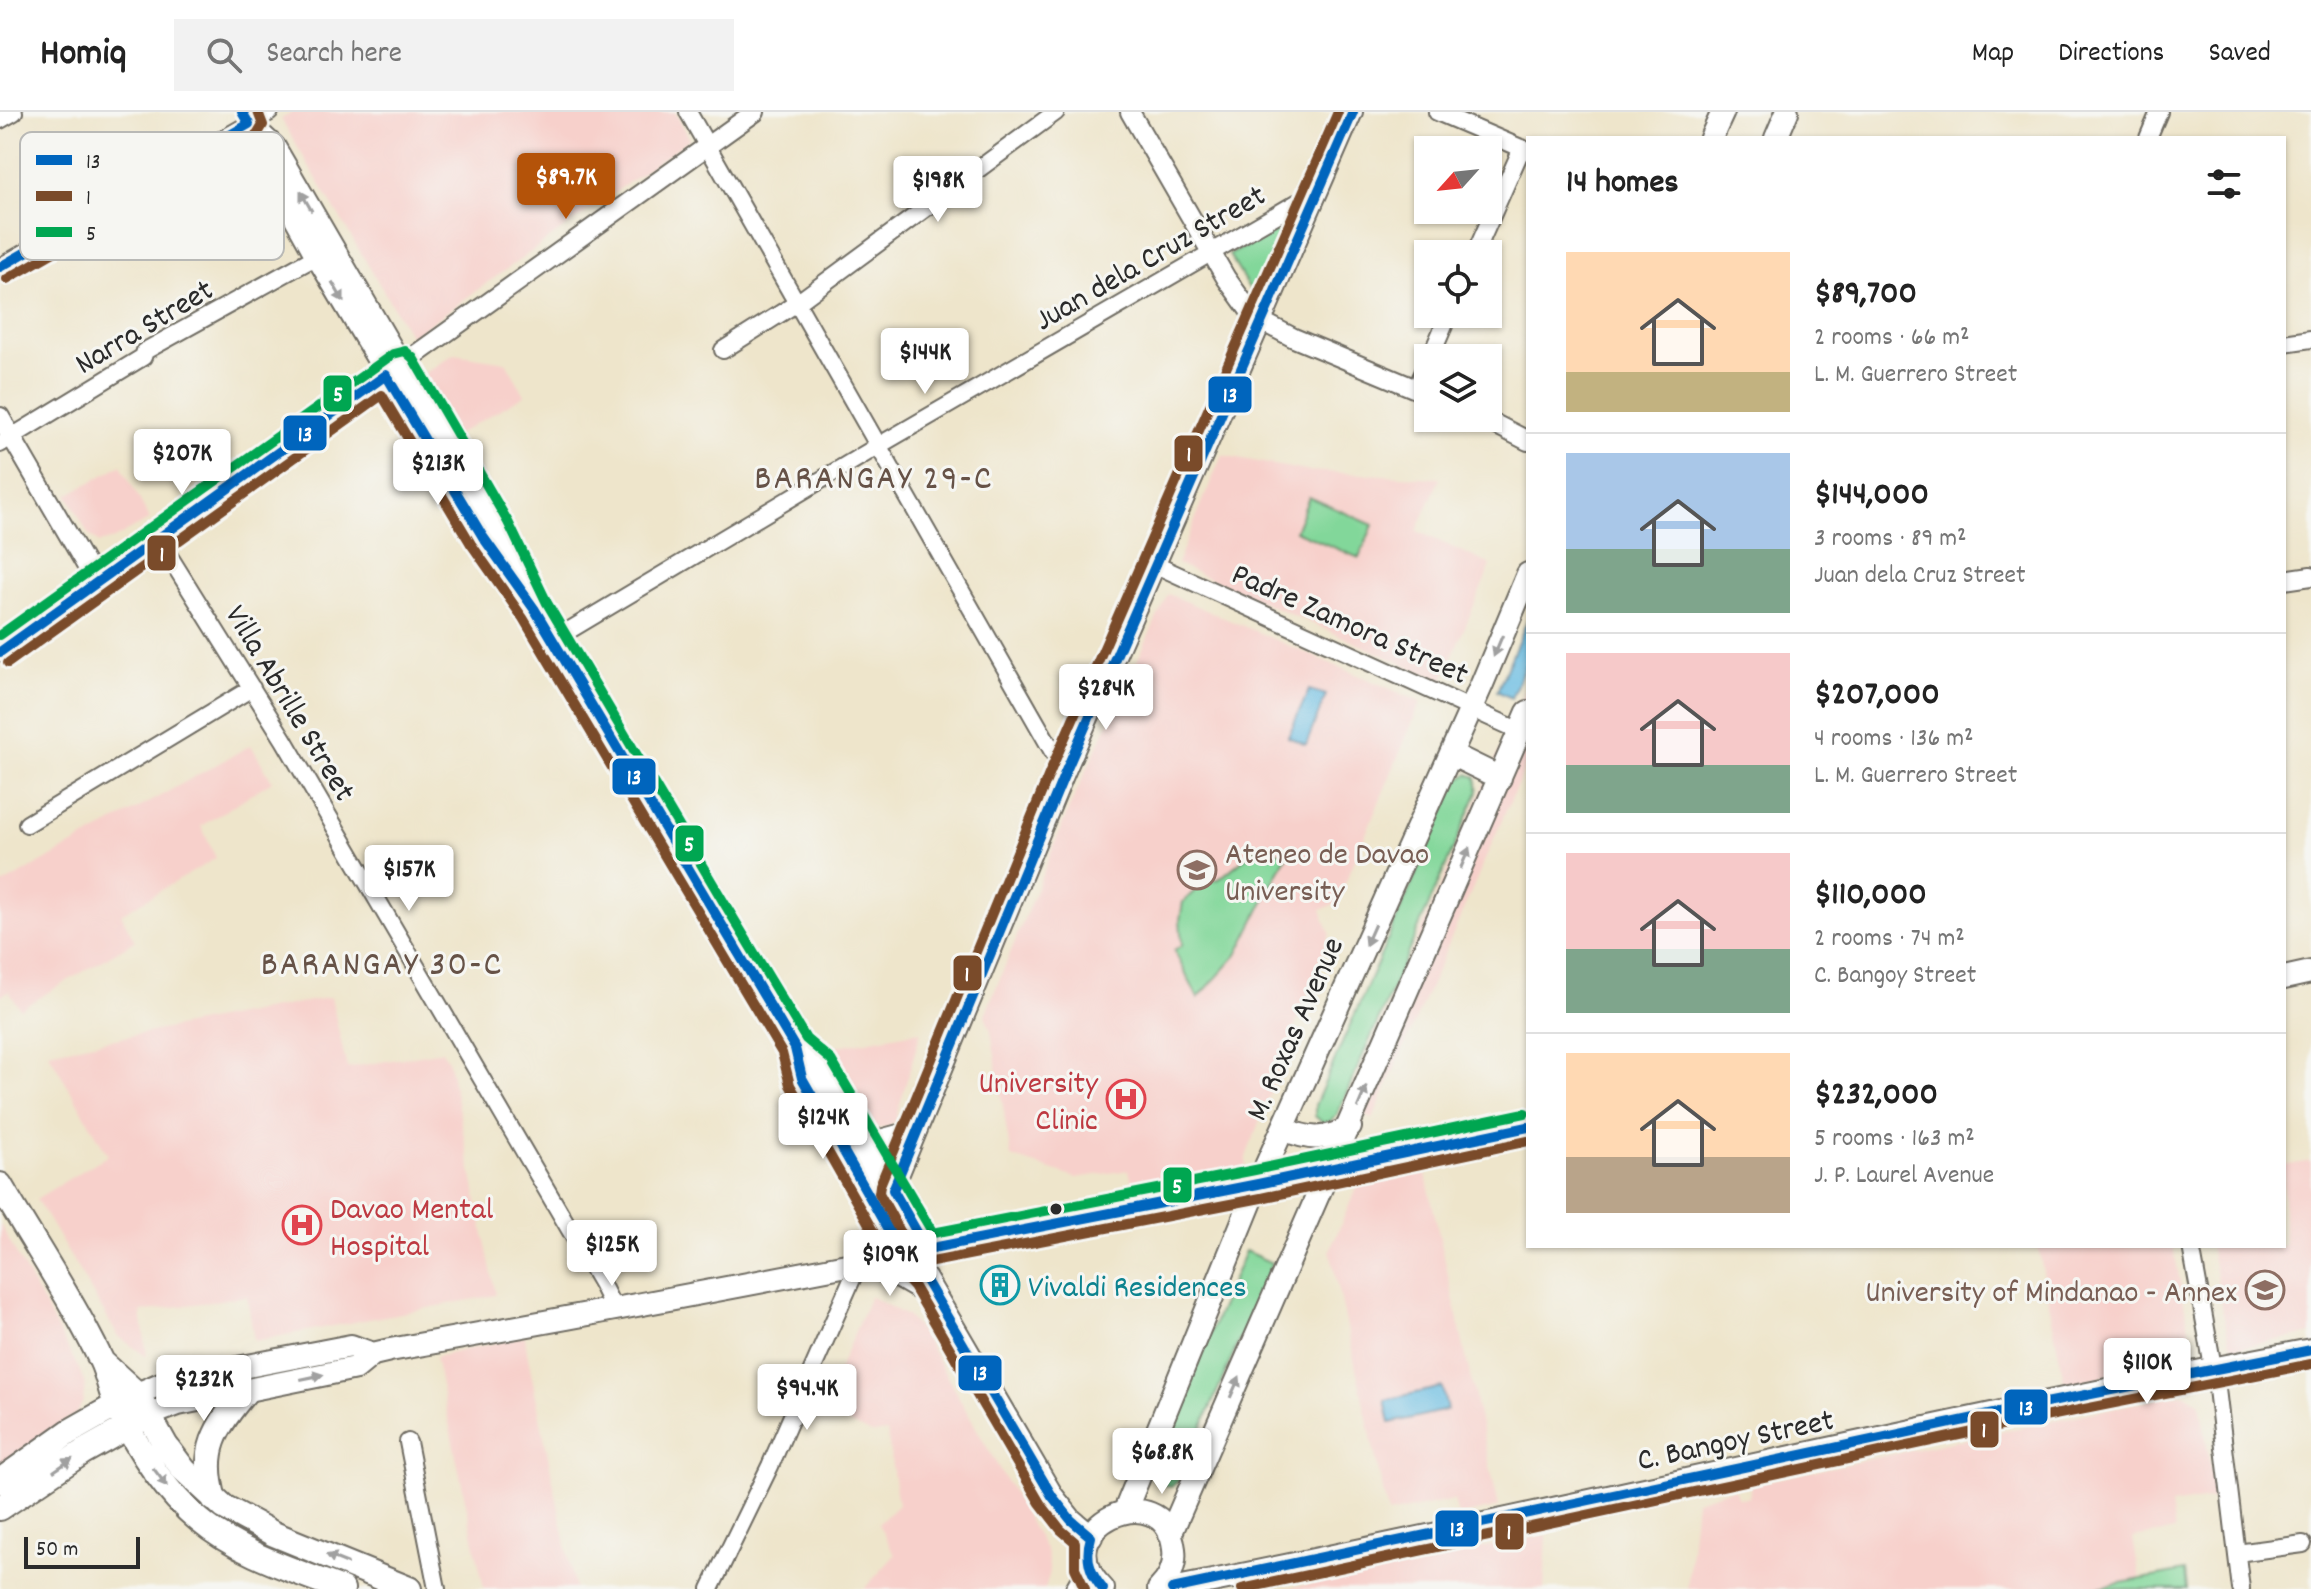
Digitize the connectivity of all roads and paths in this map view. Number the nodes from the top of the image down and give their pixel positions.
1 (14, 112) edge
2 (270, 112) edge
3 (688, 112) edge
4 (755, 112) edge
5 (1056, 112) edge
6 (1130, 112) edge
7 (1353, 112) edge
8 (1437, 112) edge
9 (1723, 112) edge
10 (1787, 112) edge
11 (2154, 113) edge
12 (246, 118) edge
13 (0, 120) edge
14 (223, 132) edge
15 (1712, 136) edge
16 (1777, 136) edge
17 (2148, 136) edge
18 (707, 146) junction
19 (1525, 150) edge
20 (284, 166) edge
21 (1319, 190) junction
22 (284, 197) edge
23 (1482, 240) edge
24 (1212, 252) junction
25 (20, 255) edge
26 (317, 256) junction
27 (0, 267) edge
28 (797, 303) junction
29 (1263, 322) junction
30 (2311, 339) edge
31 (2286, 343) edge
32 (723, 350) dead end
33 (394, 370) junction
34 (1414, 388) edge
35 (0, 417) edge
36 (1502, 428) edge
37 (6, 440) edge
38 (1526, 440) edge
39 (878, 446) junction
40 (159, 540) junction
41 (1158, 566) junction
42 (2311, 576) edge
43 (1526, 579) edge
44 (2286, 580) edge
45 (97, 584) junction
46 (553, 640) junction
47 (0, 652) edge
48 (252, 688) junction
49 (1471, 707) junction
50 (1524, 722) edge
51 (1451, 754) junction
52 (1065, 773) junction
53 (1500, 778) junction
54 (27, 824) dead end
55 (2311, 972) edge
56 (2286, 978) edge
57 (795, 1048) junction
58 (1350, 1127) junction
59 (1526, 1127) edge
60 (917, 1129) junction
61 (1283, 1129) junction
62 (865, 1143) junction
63 (1331, 1169) junction
64 (1258, 1184) junction
65 (0, 1185) edge
66 (893, 1190) junction
67 (881, 1216) junction
68 (2191, 1248) edge
69 (926, 1249) junction
70 (902, 1254) junction
71 (863, 1262) junction
72 (925, 1279) junction
73 (938, 1301) junction
74 (615, 1311) junction
75 (2311, 1350) edge
76 (373, 1354) junction
77 (2214, 1368) junction
78 (246, 1391) junction
79 (133, 1410) junction
80 (408, 1442) dead end
81 (0, 1481) edge
82 (214, 1499) junction
83 (0, 1508) edge
84 (1125, 1511) junction
85 (274, 1534) junction
86 (1170, 1535) junction
87 (1091, 1537) junction
88 (2303, 1544) dead end
89 (2237, 1553) junction
90 (262, 1557) junction
91 (1089, 1568) junction
92 (709, 1587) edge
93 (342, 1589) edge
94 (409, 1589) edge
95 (437, 1589) edge
96 (1077, 1589) edge
97 (1103, 1589) edge
98 (1159, 1589) edge
99 (1172, 1589) edge
100 (2241, 1589) edge

1 - 13 street
2 - 12 street
3 - 18 street
4 - 18 street
5 - 28 street
6 - 24 street
7 - 21 street
8 - 19 street
9 - 15 main road
10 - 16 main road
11 - 17 street
12 - 14 street
18 - 28 street
18 - 33 street
19 - 23 street
33 -> 20 main road
21 - 24 street, Juan dela Cruz Street
21 - 29 street
22 - 26 main road
24 - 29 street
24 - 39 street, Juan dela Cruz Street
25 - 27 street
26 -> 33 main road
26 - 37 street, Narra Street
28 - 32 street
28 - 39 street
29 - 34 street
29 - 41 street
30 - 31 street
33 - 40 street
33 - 46 main road
35 - 37 street
36 - 38 street
37 - 45 street
39 - 46 street, Juan dela Cruz Street
39 - 52 street
40 - 45 street
40 - 48 street, Villa Abrille Street
41 - 49 street, Padre Zamora Street
41 - 52 street
42 - 44 street
43 -> 49 main road, M. Roxas Avenue
45 - 47 street
46 - 57 main road
48 - 54 street
48 - 74 street, Villa Abrille Street
49 - 50 street, Padre Zamora Street
49 - 51 main road, M. Roxas Avenue
50 - 53 main road
51 - 53 main road
51 -> 61 main road, M. Roxas Avenue
52 - 60 street
58 -> 53 main road
55 - 56 main road
57 - 62 main road
57 - 67 main road
58 - 61 main road
58 - 63 main road
59 - 63 main road
60 - 62 street
60 - 66 street
61 - 64 main road, M. Roxas Avenue
62 - 66 main road
63 - 64 main road
86 -> 63 main road
64 - 69 main road
64 - 84 main road, M. Roxas Avenue
65 - 79 main road
66 - 69 main road
67 - 70 main road
67 - 71 main road
68 - 77 street
69 - 70 main road
69 - 72 main road
70 - 71 main road
70 - 72 main road
71 - 73 main road
71 - 74 main road
71 - 92 street
72 - 73 main road
73 - 87 main road
74 - 76 main road
75 - 77 main road, C. Bangoy Street
78 -> 76 main road
76 - 79 main road
77 - 89 street
77 - 99 main road, C. Bangoy Street
78 - 79 main road
78 - 82 main road
79 - 81 main road
79 - 82 main road
83 -> 79 main road
79 -> 90 main road
80 - 95 street
82 - 85 main road
84 - 86 main road
84 - 87 main road
85 - 90 main road
94 -> 85 main road
86 - 98 main road
87 - 91 main road
88 - 89 street
89 - 100 street
90 - 93 main road
91 - 96 main road
91 - 97 main road

